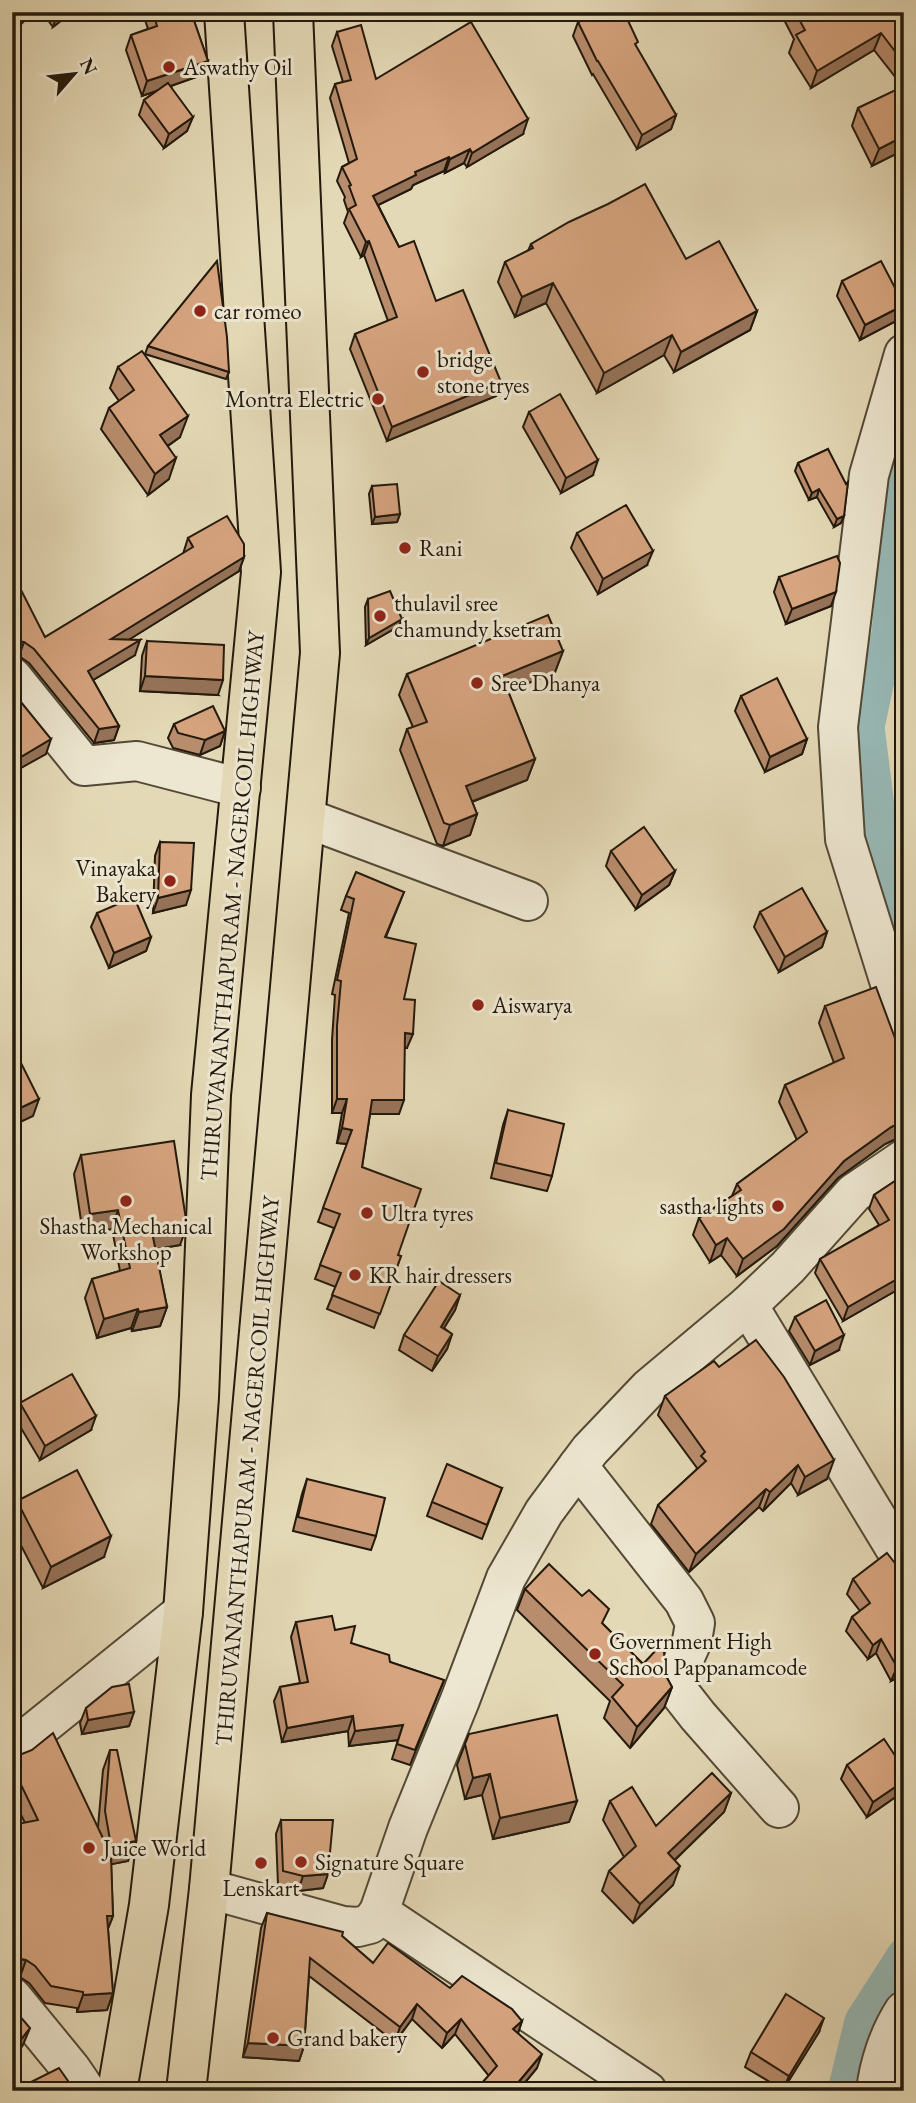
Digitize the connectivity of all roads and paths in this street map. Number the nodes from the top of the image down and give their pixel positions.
1 (224, 12) edge
2 (293, 12) edge
3 (904, 354) edge
4 (12, 677) edge
5 (241, 788) junction
6 (306, 818) junction
7 (528, 901) dead end
8 (904, 1028) edge
9 (904, 1159) edge
10 (748, 1305) junction
11 (578, 1466) junction
12 (904, 1563) edge
13 (183, 1612) junction
14 (12, 1750) edge
15 (779, 1808) dead end
16 (209, 1889) junction
17 (379, 1912) junction
18 (12, 1997) edge
19 (904, 2011) edge
20 (86, 2091) edge
21 (117, 2091) edge
22 (186, 2091) edge
23 (647, 2091) edge
24 (876, 2091) edge

1 - 5 main road, THIRUVANANTHAPURAM - NAGERCOIL HIGHWAY
2 - 6 main road, THIRUVANANTHAPURAM - NAGERCOIL HIGHWAY
3 - 8 street
4 - 5 street
5 - 13 main road, THIRUVANANTHAPURAM - NAGERCOIL HIGHWAY
6 - 7 street
6 - 16 main road, THIRUVANANTHAPURAM - NAGERCOIL HIGHWAY
9 - 10 street
10 - 11 street
10 - 12 street
11 - 15 street
11 - 17 street
13 - 14 street
13 - 21 main road, THIRUVANANTHAPURAM - NAGERCOIL HIGHWAY
16 - 17 street
16 - 22 main road, THIRUVANANTHAPURAM - NAGERCOIL HIGHWAY
17 - 23 street
18 - 20 street
19 - 24 street

